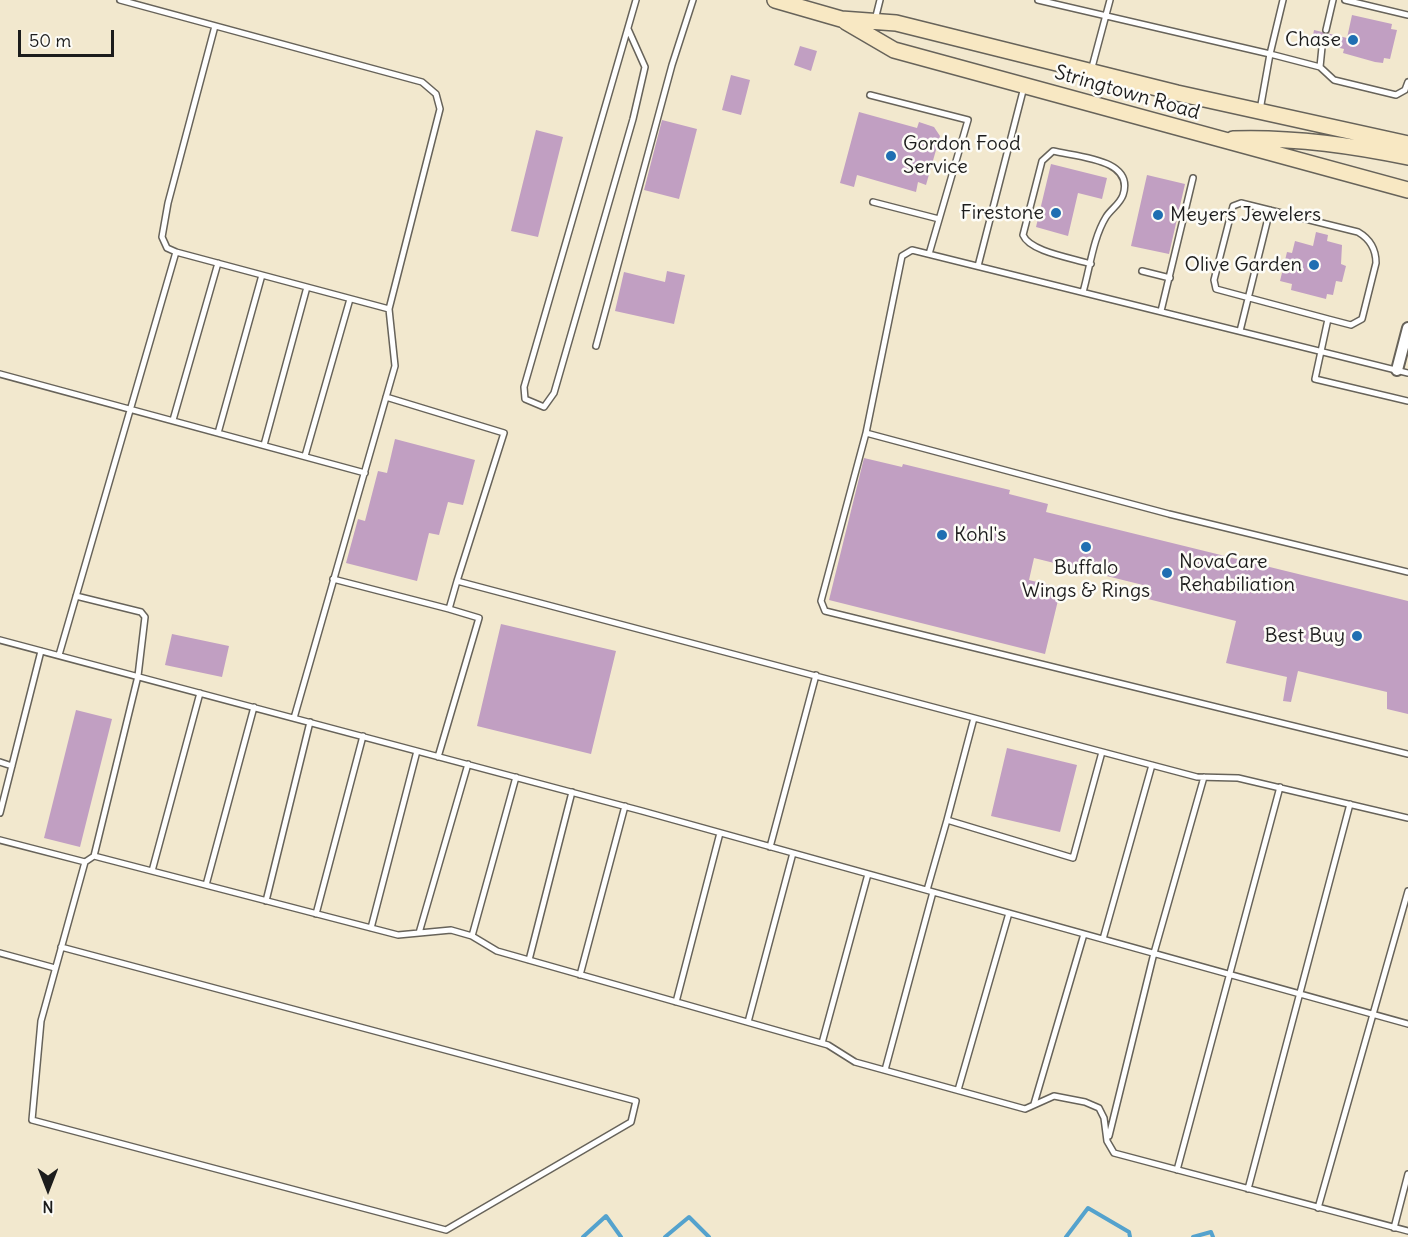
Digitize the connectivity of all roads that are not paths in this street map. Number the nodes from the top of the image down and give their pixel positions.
1 (120, 0) edge
2 (636, 0) edge
3 (693, 0) edge
4 (775, 0) edge
5 (880, 0) edge
6 (1038, 0) edge
7 (1110, 0) edge
8 (1284, 0) edge
9 (1333, 0) edge
10 (1345, 0) edge
11 (1408, 15) edge
12 (1106, 16) junction
13 (841, 19) junction
14 (875, 21) junction
15 (215, 26) junction
16 (628, 29) junction
17 (1326, 30) dead end
18 (1322, 47) dead end
19 (1270, 54) junction
20 (1320, 66) junction
21 (1091, 72) junction
22 (1408, 82) edge
23 (1024, 86) junction
24 (870, 95) dead end
25 (1259, 111) junction
26 (1218, 140) junction
27 (1408, 144) edge
28 (1408, 157) edge
29 (1193, 178) dead end
30 (1408, 190) edge
31 (873, 202) dead end
32 (1270, 210) junction
33 (939, 219) junction
34 (176, 252) junction
35 (929, 254) junction
36 (218, 263) junction
37 (1091, 264) junction
38 (978, 266) junction
39 (1142, 271) dead end
40 (262, 275) junction
41 (1170, 278) junction
42 (307, 287) junction
43 (1083, 292) junction
44 (1247, 298) junction
45 (350, 299) junction
46 (389, 309) junction
47 (1161, 311) junction
48 (1328, 319) junction
49 (1408, 328) edge
50 (1240, 331) junction
51 (596, 346) dead end
52 (1321, 351) junction
53 (1403, 371) edge
54 (0, 374) edge
55 (386, 397) junction
56 (1408, 401) edge
57 (130, 408) junction
58 (173, 420) junction
59 (218, 433) junction
60 (866, 433) junction
61 (264, 445) junction
62 (305, 456) junction
63 (364, 473) junction
64 (1408, 572) edge
65 (333, 579) junction
66 (457, 581) junction
67 (76, 596) junction
68 (449, 609) junction
69 (0, 640) edge
70 (41, 651) junction
71 (59, 655) junction
72 (816, 675) junction
73 (138, 676) junction
74 (200, 693) junction
75 (254, 707) junction
76 (294, 718) junction
77 (974, 718) junction
78 (310, 722) junction
79 (363, 736) junction
80 (417, 751) junction
81 (1102, 752) junction
82 (1408, 753) edge
83 (438, 756) junction
84 (0, 762) edge
85 (468, 764) junction
86 (12, 765) junction
87 (1152, 765) junction
88 (516, 777) junction
89 (1204, 777) junction
90 (1280, 787) junction
91 (572, 792) junction
92 (1350, 804) junction
93 (625, 806) junction
94 (0, 813) edge
95 (1408, 818) edge
96 (947, 820) junction
97 (720, 833) junction
98 (0, 840) edge
99 (770, 847) junction
100 (793, 853) junction
101 (94, 856) junction
102 (85, 862) junction
103 (152, 871) junction
104 (868, 874) junction
105 (206, 885) junction
106 (930, 891) junction
107 (1408, 891) edge
108 (266, 901) junction
109 (1009, 913) junction
110 (316, 914) junction
111 (371, 928) junction
112 (419, 933) junction
113 (1084, 934) junction
114 (472, 936) junction
115 (1103, 939) junction
116 (61, 947) junction
117 (0, 953) edge
118 (1154, 953) junction
119 (529, 960) junction
120 (55, 968) junction
121 (1228, 974) junction
122 (580, 975) junction
123 (1300, 994) junction
124 (676, 1002) junction
125 (1372, 1014) junction
126 (748, 1022) junction
127 (1408, 1024) edge
128 (822, 1043) junction
129 (885, 1070) junction
130 (958, 1090) junction
131 (1034, 1104) junction
132 (1107, 1141) junction
133 (1177, 1170) junction
134 (1408, 1174) edge
135 (1248, 1189) junction
136 (1318, 1208) junction
137 (1394, 1228) junction
138 (1408, 1231) edge

1 - 15 lane
2 - 16 lane
3 - 51 lane
4 - 13 main road, Stringtown Road
5 - 14 lane
6 - 12 lane
7 - 12 lane
8 - 19 lane
9 - 17 lane
10 - 11 lane
12 - 19 lane
12 - 21 lane
13 - 14 main road, Stringtown Road
13 - 23 main road, Stringtown Road
14 - 21 main road, Stringtown Road
15 - 34 lane
15 - 46 lane
16 - 16 lane
18 - 20 lane
19 - 20 lane
19 - 25 lane
20 - 22 lane
21 - 25 main road, Stringtown Road
23 - 26 main road, Stringtown Road
23 - 38 lane
24 - 33 lane
25 - 27 main road, Stringtown Road
26 - 28 main road
26 - 30 main road, Stringtown Road
29 - 41 lane
31 - 33 lane
32 - 44 lane
32 - 44 lane
32 - 48 lane
33 - 35 lane
34 - 36 lane
34 - 57 lane
35 - 38 lane
35 - 60 lane
36 - 40 lane
36 - 58 lane
37 - 37 lane
37 - 43 lane
38 - 43 lane
39 - 41 lane
40 - 42 lane
40 - 59 lane
41 - 47 lane
42 - 45 lane
42 - 61 lane
43 - 47 lane
44 - 48 lane
44 - 50 lane
45 - 46 lane
45 - 62 lane
46 - 55 lane
47 - 50 lane
48 - 52 lane
49 - 53 street
50 - 52 lane
52 - 53 lane
52 - 56 lane
54 - 57 lane
55 - 63 lane
55 - 66 lane
57 - 58 lane
57 - 67 lane
58 - 59 lane
59 - 61 lane
60 - 64 lane
60 - 82 lane
61 - 62 lane
62 - 63 lane
63 - 65 lane
65 - 68 lane
65 - 76 lane
66 - 68 lane
66 - 72 lane
67 - 71 lane
67 - 73 lane
68 - 83 lane
69 - 70 lane
70 - 71 lane
70 - 86 lane
71 - 73 lane
72 - 77 lane
72 - 99 lane
73 - 74 lane
73 - 101 lane
74 - 75 lane
74 - 103 lane
75 - 76 lane
75 - 105 lane
76 - 78 lane
77 - 81 lane
77 - 96 lane
78 - 79 lane
78 - 108 lane
79 - 80 lane
79 - 110 lane
80 - 83 lane
80 - 111 lane
81 - 87 lane
81 - 96 lane
83 - 85 lane
84 - 86 lane
85 - 88 lane
85 - 112 lane
86 - 94 lane
87 - 89 lane
87 - 115 lane
88 - 91 lane
88 - 114 lane
89 - 90 lane
89 - 118 lane
90 - 92 lane
90 - 121 lane
91 - 93 lane
91 - 119 lane
92 - 95 lane
92 - 123 lane
93 - 97 lane
93 - 122 lane
96 - 106 lane
97 - 99 lane
97 - 124 lane
98 - 102 lane
99 - 100 lane
100 - 104 lane
100 - 126 lane
101 - 102 lane
101 - 103 lane
102 - 116 lane
103 - 105 lane
104 - 106 lane
104 - 128 lane
105 - 108 lane
106 - 109 lane
106 - 129 lane
107 - 125 lane
108 - 110 lane
109 - 113 lane
109 - 130 lane
110 - 111 lane
111 - 112 lane
112 - 114 lane
113 - 115 lane
113 - 131 lane
114 - 119 lane
115 - 118 lane
116 - 120 lane
116 - 120 lane
117 - 120 lane
118 - 121 lane
118 - 132 lane
119 - 122 lane
121 - 123 lane
121 - 133 lane
122 - 124 lane
123 - 125 lane
123 - 135 lane
124 - 126 lane
125 - 127 lane
125 - 136 lane
126 - 128 lane
128 - 129 lane
129 - 130 lane
130 - 131 lane
131 - 132 lane
132 - 133 lane
133 - 135 lane
134 - 137 lane
135 - 136 lane
136 - 137 lane
137 - 138 lane

